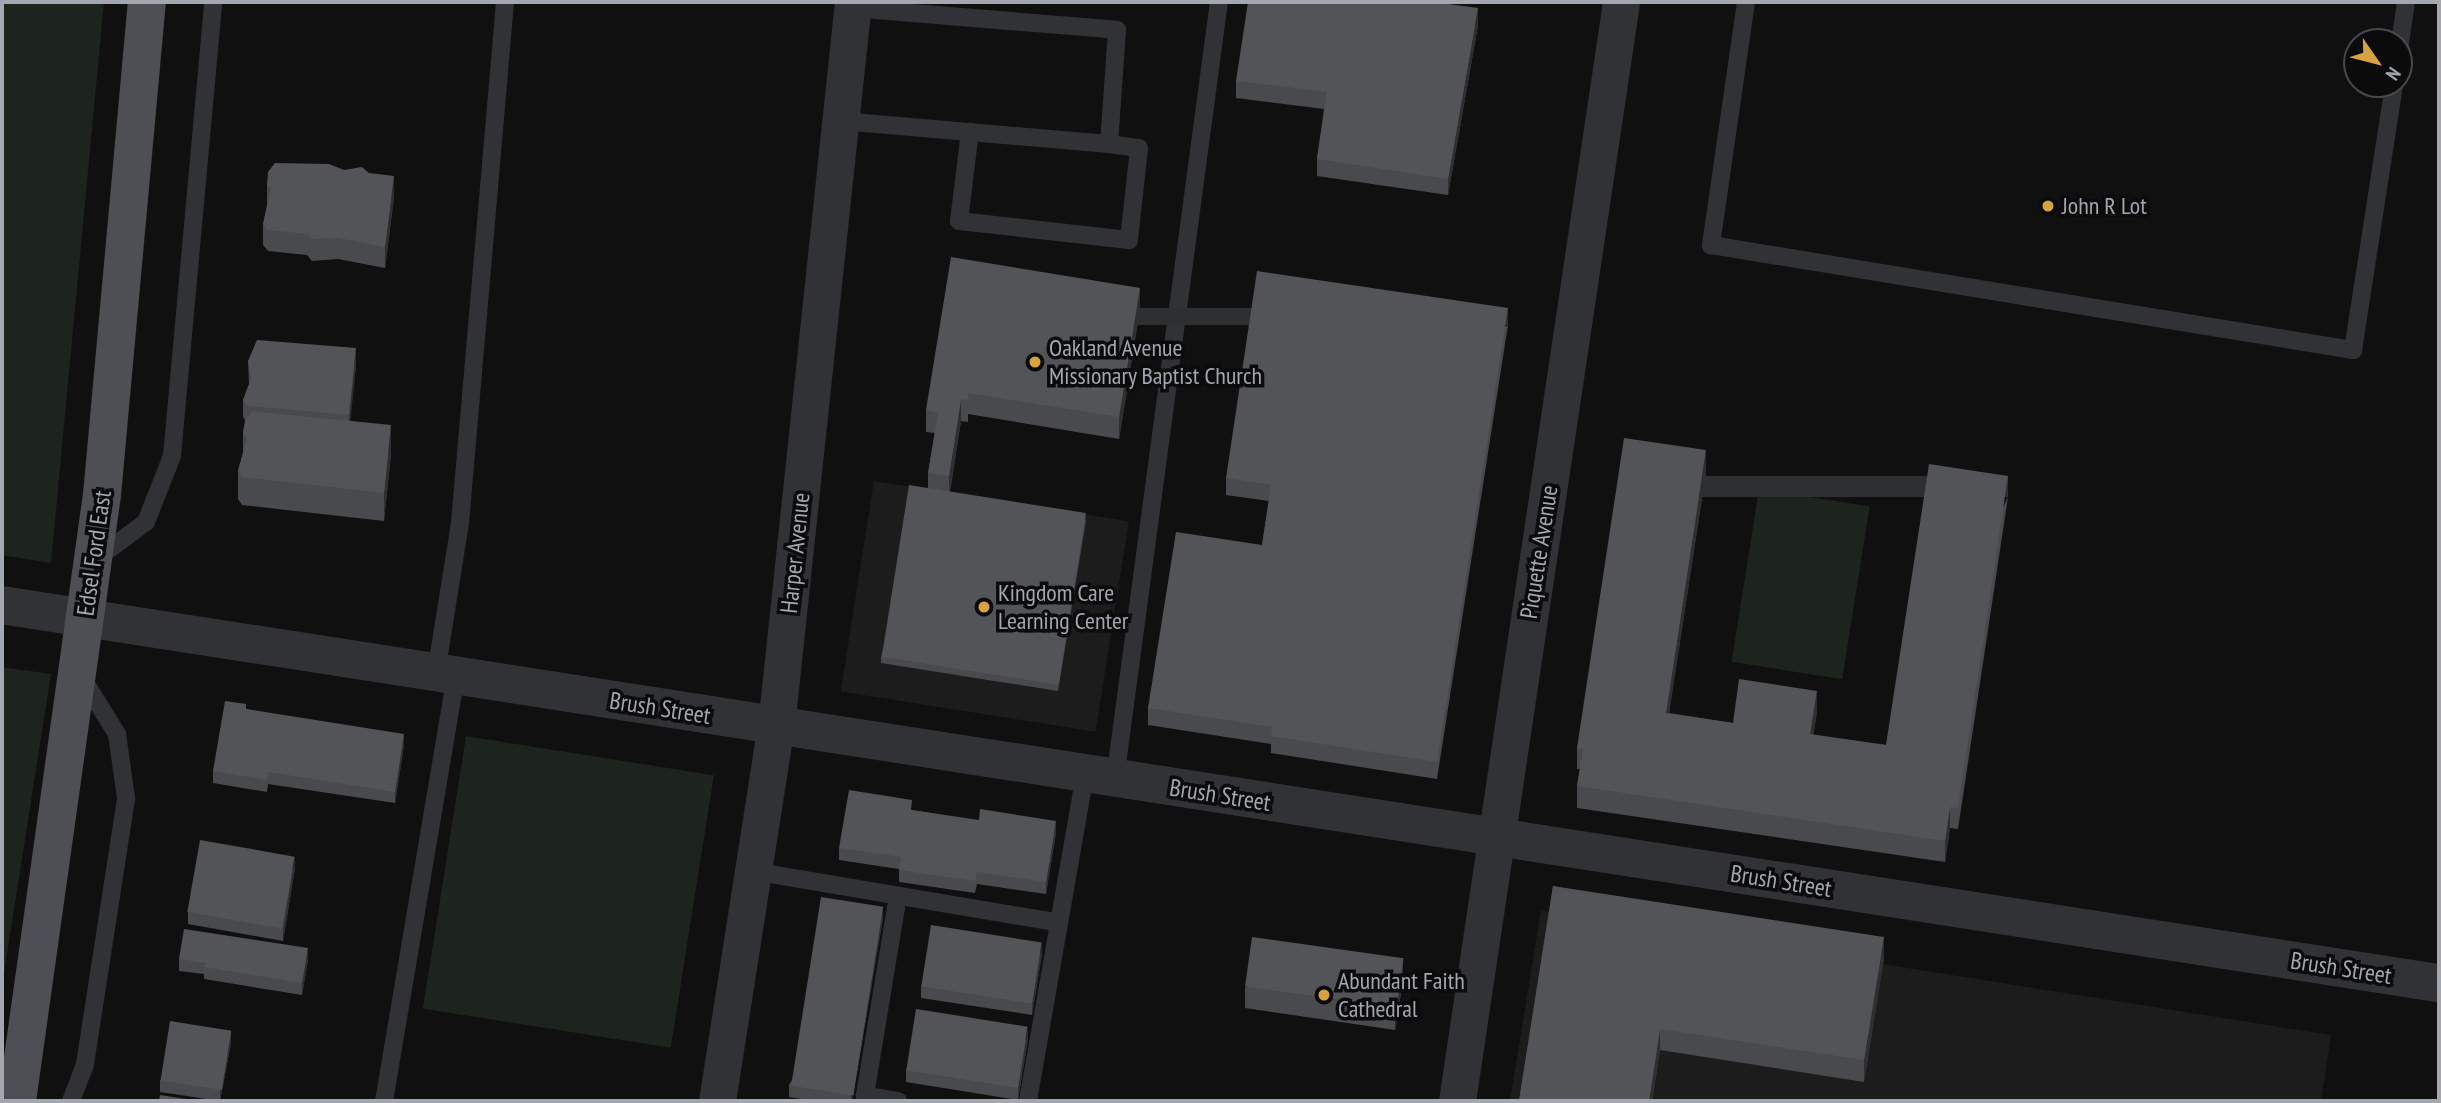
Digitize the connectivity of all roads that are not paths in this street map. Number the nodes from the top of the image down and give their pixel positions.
1 (148, 2) edge
2 (213, 2) edge
3 (505, 2) edge
4 (1219, 2) edge
5 (1621, 2) edge
6 (1746, 2) edge
7 (2406, 2) edge
8 (853, 5) edge
9 (2402, 28) edge
10 (2392, 98) edge
11 (841, 121) junction
12 (970, 132) junction
13 (1109, 144) junction
14 (93, 561) junction
15 (3, 605) edge
16 (85, 619) junction
17 (78, 671) junction
18 (446, 675) junction
19 (776, 726) junction
20 (1100, 777) junction
21 (1497, 838) junction
22 (753, 871) junction
23 (898, 896) junction
24 (1059, 923) junction
25 (2439, 983) edge
26 (17, 1101) edge
27 (71, 1101) edge
28 (384, 1101) edge
29 (717, 1101) edge
30 (898, 1101) edge
31 (1028, 1101) edge
32 (1457, 1101) edge

1 - 14 main road, Edsel Ford East
2 - 14 lane
3 - 18 lane
4 - 20 lane
5 - 21 street, Piquette Avenue
6 - 10 lane
7 - 9 lane
8 - 11 street, Harper Avenue
8 - 13 lane
11 - 12 lane
11 - 19 street, Harper Avenue
12 - 13 lane
12 - 13 lane
14 - 16 main road, Edsel Ford East
15 - 16 street, Brush Street
16 - 17 main road, Edsel Ford East
16 - 18 street, Brush Street
17 - 26 main road, Edsel Ford East
17 - 27 lane
18 - 19 street, Brush Street
18 - 28 lane
19 - 20 street, Brush Street
19 - 22 street, Harper Avenue
20 - 21 street, Brush Street
20 - 24 lane
21 - 25 street, Brush Street
21 - 32 street, Piquette Avenue
22 - 23 lane
22 - 29 street, Harper Avenue
23 - 24 lane
23 - 30 lane
24 - 31 lane

